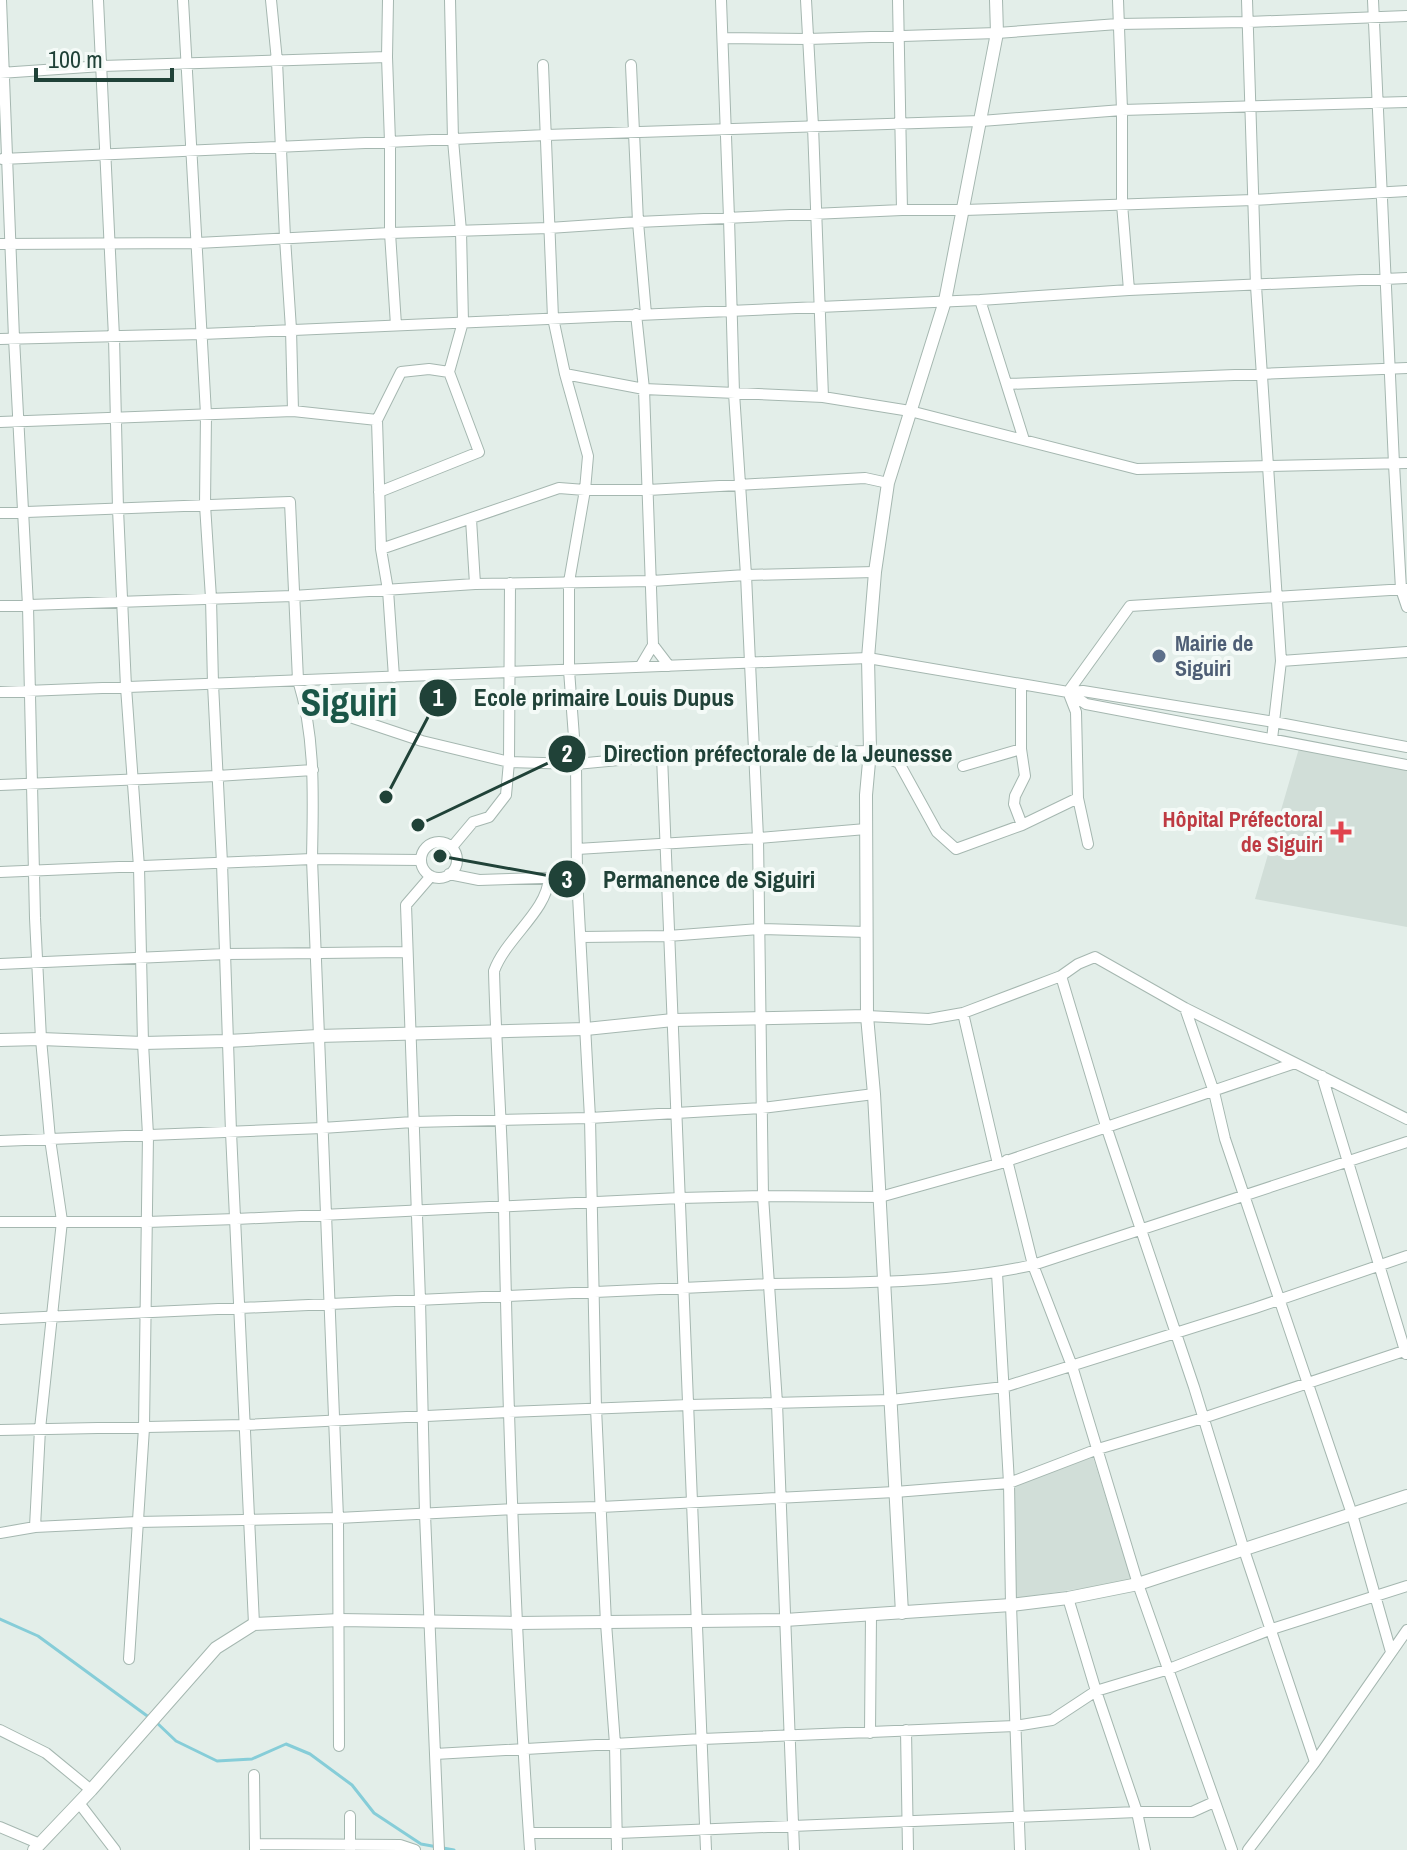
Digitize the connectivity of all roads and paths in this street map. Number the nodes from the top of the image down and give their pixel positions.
1 (1, 0) edge
2 (98, 0) edge
3 (183, 0) edge
4 (271, 0) edge
5 (388, 0) edge
6 (450, 0) edge
7 (721, 0) edge
8 (806, 0) edge
9 (898, 0) edge
10 (996, 0) edge
11 (1118, 0) edge
12 (1247, 0) edge
13 (1373, 0) edge
14 (1407, 16) edge
15 (1374, 17) junction
16 (1248, 22) junction
17 (1118, 24) junction
18 (997, 33) junction
19 (899, 36) junction
20 (723, 38) junction
21 (808, 39) junction
22 (387, 57) junction
23 (277, 61) junction
24 (188, 64) junction
25 (543, 65) dead end
26 (631, 65) dead end
27 (102, 66) junction
28 (2, 73) edge
29 (1407, 102) edge
30 (1377, 103) junction
31 (1251, 107) junction
32 (1122, 110) junction
33 (981, 121) junction
34 (901, 124) junction
35 (813, 126) junction
36 (726, 129) junction
37 (634, 133) junction
38 (546, 135) junction
39 (453, 140) junction
40 (390, 142) junction
41 (281, 147) junction
42 (191, 151) junction
43 (106, 155) junction
44 (3, 159) edge
45 (1407, 191) edge
46 (1382, 193) junction
47 (1253, 200) junction
48 (1122, 204) junction
49 (902, 210) junction
50 (964, 210) junction
51 (816, 215) junction
52 (729, 218) junction
53 (638, 222) junction
54 (549, 228) junction
55 (461, 231) junction
56 (390, 233) junction
57 (285, 238) junction
58 (197, 243) junction
59 (5, 244) edge
60 (110, 244) junction
61 (1407, 278) edge
62 (1385, 279) junction
63 (1256, 286) junction
64 (1129, 290) junction
65 (980, 300) junction
66 (945, 301) junction
67 (819, 306) junction
68 (731, 309) junction
69 (641, 314) junction
70 (553, 318) junction
71 (463, 322) junction
72 (396, 325) junction
73 (291, 329) junction
74 (202, 334) junction
75 (114, 337) junction
76 (14, 338) junction
77 (0, 339) edge
78 (1407, 368) edge
79 (1390, 369) junction
80 (449, 372) junction
81 (1262, 373) junction
82 (565, 374) junction
83 (1007, 384) junction
84 (644, 389) junction
85 (734, 393) junction
86 (823, 397) junction
87 (293, 411) junction
88 (910, 411) junction
89 (206, 414) junction
90 (116, 418) junction
91 (377, 420) junction
92 (19, 421) junction
93 (0, 422) edge
94 (1024, 440) junction
95 (1407, 463) edge
96 (1394, 464) junction
97 (1268, 467) junction
98 (888, 483) junction
99 (741, 485) junction
100 (585, 490) junction
101 (648, 490) junction
102 (379, 492) junction
103 (205, 505) junction
104 (118, 509) junction
105 (23, 512) junction
106 (0, 513) edge
107 (471, 519) junction
108 (381, 549) junction
109 (875, 572) junction
110 (746, 575) junction
111 (652, 581) junction
112 (569, 582) junction
113 (510, 583) junction
114 (475, 584) junction
115 (1404, 589) edge
116 (388, 590) junction
117 (293, 596) junction
118 (1276, 596) junction
119 (211, 598) junction
120 (123, 601) junction
121 (0, 606) edge
122 (28, 606) junction
123 (1407, 607) edge
124 (653, 645) junction
125 (1407, 652) edge
126 (868, 658) junction
127 (1281, 661) junction
128 (750, 662) junction
129 (669, 666) junction
130 (640, 667) junction
131 (569, 670) junction
132 (510, 672) junction
133 (394, 677) junction
134 (298, 680) junction
135 (213, 684) junction
136 (1021, 684) junction
137 (126, 687) junction
138 (31, 691) junction
139 (0, 692) edge
140 (1068, 692) junction
141 (305, 702) junction
142 (1274, 722) junction
143 (1272, 739) junction
144 (1407, 747) edge
145 (1021, 749) junction
146 (870, 751) junction
147 (754, 755) junction
148 (662, 756) junction
149 (509, 762) junction
150 (576, 764) junction
151 (1407, 765) edge
152 (963, 766) dead end
153 (313, 770) junction
154 (217, 776) junction
155 (133, 780) junction
156 (33, 784) junction
157 (0, 785) edge
158 (1078, 798) junction
159 (1022, 825) junction
160 (866, 829) junction
161 (758, 838) junction
162 (1088, 844) dead end
163 (664, 845) junction
164 (452, 847) junction
165 (577, 849) junction
166 (312, 859) junction
167 (421, 860) junction
168 (222, 863) junction
169 (139, 867) junction
170 (35, 871) junction
171 (0, 872) edge
172 (449, 874) junction
173 (431, 876) junction
174 (577, 877) junction
175 (549, 878) junction
176 (759, 929) junction
177 (867, 932) junction
178 (668, 936) junction
179 (581, 937) junction
180 (407, 952) junction
181 (315, 953) junction
182 (225, 954) junction
183 (140, 957) junction
184 (37, 961) junction
185 (0, 964) edge
186 (1061, 976) junction
187 (1185, 1008) junction
188 (963, 1013) junction
189 (867, 1016) junction
190 (760, 1018) junction
191 (673, 1020) junction
192 (586, 1029) junction
193 (496, 1031) junction
194 (409, 1034) junction
195 (318, 1036) junction
196 (41, 1039) junction
197 (0, 1040) edge
198 (227, 1041) junction
199 (143, 1043) junction
200 (1295, 1063) junction
201 (1322, 1076) junction
202 (1214, 1092) junction
203 (874, 1094) junction
204 (762, 1108) junction
205 (676, 1113) junction
206 (590, 1118) junction
207 (1407, 1119) edge
208 (500, 1120) junction
209 (413, 1122) junction
210 (1106, 1126) junction
211 (322, 1128) junction
212 (231, 1132) junction
213 (148, 1135) junction
214 (50, 1139) junction
215 (0, 1141) edge
216 (1407, 1142) edge
217 (1347, 1161) junction
218 (1002, 1162) junction
219 (1244, 1195) junction
220 (763, 1196) junction
221 (880, 1197) junction
222 (680, 1198) junction
223 (592, 1203) junction
224 (504, 1206) junction
225 (416, 1209) junction
226 (326, 1215) junction
227 (236, 1219) junction
228 (62, 1221) junction
229 (0, 1222) edge
230 (147, 1222) junction
231 (1140, 1229) junction
232 (1407, 1256) edge
233 (1379, 1264) junction
234 (1033, 1265) junction
235 (997, 1273) junction
236 (884, 1281) junction
237 (770, 1284) junction
238 (684, 1288) junction
239 (594, 1292) junction
240 (505, 1296) junction
241 (420, 1300) junction
242 (1279, 1300) junction
243 (330, 1304) junction
244 (240, 1307) junction
245 (146, 1313) junction
246 (53, 1316) junction
247 (0, 1319) edge
248 (1175, 1334) junction
249 (1406, 1352) edge
250 (1072, 1366) junction
251 (1307, 1382) junction
252 (1004, 1387) junction
253 (891, 1400) junction
254 (777, 1403) junction
255 (689, 1405) junction
256 (596, 1408) junction
257 (508, 1412) junction
258 (422, 1417) junction
259 (1203, 1418) junction
260 (335, 1419) junction
261 (244, 1425) junction
262 (144, 1428) junction
263 (40, 1429) junction
264 (0, 1430) edge
265 (1098, 1449) junction
266 (1009, 1483) junction
267 (895, 1492) junction
268 (1407, 1496) edge
269 (780, 1499) junction
270 (691, 1502) junction
271 (601, 1507) junction
272 (513, 1509) junction
273 (425, 1514) junction
274 (1352, 1514) junction
275 (338, 1518) junction
276 (249, 1520) junction
277 (137, 1522) junction
278 (35, 1527) junction
279 (0, 1533) edge
280 (1244, 1550) junction
281 (1138, 1584) junction
282 (1407, 1586) edge
283 (1376, 1597) junction
284 (1068, 1598) junction
285 (1011, 1605) junction
286 (902, 1613) junction
287 (871, 1615) junction
288 (340, 1620) junction
289 (785, 1620) junction
290 (695, 1622) junction
291 (429, 1623) junction
292 (518, 1623) junction
293 (606, 1623) junction
294 (254, 1624) junction
295 (1272, 1629) junction
296 (1407, 1630) edge
297 (1391, 1652) junction
298 (129, 1659) dead end
299 (1169, 1669) junction
300 (1096, 1691) junction
301 (1015, 1726) junction
302 (0, 1730) edge
303 (906, 1730) junction
304 (870, 1733) junction
305 (790, 1737) junction
306 (702, 1739) junction
307 (615, 1744) junction
308 (339, 1746) dead end
309 (523, 1750) junction
310 (435, 1754) junction
311 (1315, 1762) junction
312 (254, 1775) dead end
313 (91, 1790) junction
314 (1214, 1802) junction
315 (79, 1803) junction
316 (1137, 1812) junction
317 (350, 1816) dead end
318 (1019, 1818) junction
319 (908, 1822) junction
320 (793, 1826) junction
321 (0, 1827) edge
322 (706, 1829) junction
323 (529, 1833) junction
324 (618, 1833) junction
325 (439, 1846) edge
326 (37, 1847) edge
327 (255, 1847) edge
328 (350, 1847) edge
329 (115, 1850) edge
330 (415, 1850) edge
331 (530, 1850) edge
332 (617, 1850) edge
333 (706, 1850) edge
334 (794, 1850) edge
335 (908, 1850) edge
336 (1020, 1850) edge
337 (1145, 1850) edge
338 (1232, 1850) edge
339 (1248, 1850) edge

1 - 28 street
2 - 27 street
3 - 24 street
4 - 23 street
5 - 22 street
6 - 39 street
7 - 20 street
8 - 21 street
9 - 19 street
10 - 18 street
11 - 17 street
12 - 16 street
13 - 15 street
14 - 15 street
15 - 16 street
15 - 30 street
16 - 17 street
16 - 31 street
17 - 18 street
17 - 32 street
18 - 19 street
18 - 33 street
19 - 21 street
19 - 34 street
20 - 21 street
20 - 36 street
21 - 35 street
22 - 23 street
22 - 40 street
23 - 24 street
23 - 41 street
24 - 27 street
24 - 42 street
25 - 38 street
26 - 37 street
27 - 28 street
27 - 43 street
28 - 44 street
29 - 30 street
30 - 31 street
30 - 46 street
31 - 32 street
31 - 47 street
32 - 33 street
32 - 48 street
33 - 34 street
33 - 50 street
34 - 35 street
34 - 49 street
35 - 36 street
35 - 51 street
36 - 37 street
36 - 52 street
37 - 38 street
37 - 53 street
38 - 39 street
38 - 54 street
39 - 40 street
39 - 55 street
40 - 41 street
40 - 56 street
41 - 42 street
41 - 57 street
42 - 43 street
42 - 58 street
43 - 44 street
43 - 60 street
44 - 59 street
45 - 46 street
46 - 47 street
46 - 62 street
47 - 48 street
47 - 63 street
48 - 50 street
48 - 64 street
49 - 50 street
49 - 51 street
50 - 66 street
51 - 52 street
51 - 67 street
52 - 53 street
52 - 68 street
53 - 54 street
53 - 69 street
54 - 55 street
54 - 70 street
55 - 56 street
55 - 71 street
56 - 57 street
56 - 72 street
57 - 58 street
57 - 73 street
58 - 60 street
58 - 74 street
59 - 60 street
59 - 76 street
60 - 75 street
61 - 62 street
62 - 63 street
62 - 79 street
63 - 64 street
63 - 81 street
64 - 65 street
65 - 66 street
65 - 83 street
66 - 67 street
66 - 88 street
67 - 68 street
67 - 86 street
68 - 69 street
68 - 85 street
69 - 70 street
69 - 84 street
70 - 71 street
70 - 82 street
71 - 72 street
71 - 80 street
72 - 73 street
73 - 74 street
73 - 87 street
74 - 75 street
74 - 89 street
75 - 76 street
75 - 90 street
76 - 77 street
76 - 92 street
78 - 79 street
79 - 81 street
79 - 96 street
80 - 91 street
80 - 102 street
81 - 83 street
81 - 97 street
82 - 84 street
82 - 100 street
83 - 94 street
84 - 85 street
84 - 101 street
85 - 86 street
85 - 99 street
86 - 88 street
87 - 89 street
87 - 91 street
88 - 94 street
88 - 98 street
89 - 90 street
89 - 103 street
90 - 92 street
90 - 104 street
91 - 102 street
92 - 93 street
92 - 105 street
94 - 97 street
95 - 96 street
96 - 97 street
96 - 115 street
97 - 118 street
98 - 99 street
98 - 109 street
99 - 101 street
99 - 110 street
100 - 101 street
100 - 107 street
100 - 112 street
101 - 111 street
102 - 108 street
103 - 104 street
103 - 117 street
103 - 119 street
104 - 105 street
104 - 120 street
105 - 106 street
105 - 122 street
107 - 108 street
107 - 114 street
108 - 116 street
109 - 110 street
109 - 126 street
110 - 111 street
110 - 128 street
111 - 112 street
111 - 124 street
112 - 113 street
112 - 131 street
113 - 114 street
113 - 132 street
114 - 116 street
115 - 118 street
115 - 123 street
116 - 117 street
116 - 133 street
117 - 119 street
117 - 134 street
118 - 127 street
118 - 140 street
119 - 120 street
119 - 135 street
120 - 122 street
120 - 137 street
121 - 122 street
122 - 138 street
124 - 129 street
124 - 130 street
125 - 127 street
126 - 128 street
126 - 136 street
126 - 146 street
127 - 142 street
128 - 129 street
128 - 147 street
129 - 130 street
130 - 131 street
131 - 132 street
131 - 150 street
132 - 133 street
132 - 149 street
133 - 134 street
134 - 135 street
134 - 141 street
135 - 137 street
135 - 154 street
136 - 140 street
136 - 145 street
137 - 138 street
137 - 155 street
138 - 139 street
138 - 156 street
140 - 142 street
140 - 143 street
140 - 158 street
141 - 149 street
141 - 153 street
142 - 143 street
142 - 144 street
143 - 151 street
145 - 152 street
145 - 159 street
146 - 147 street
146 - 159 street
146 - 160 street
147 - 148 street
147 - 161 street
148 - 150 street
148 - 163 street
149 - 150 street
149 - 164 street
150 - 165 street
153 - 154 street
153 - 166 street
154 - 155 street
154 - 168 street
155 - 156 street
155 - 169 street
156 - 157 street
156 - 170 street
158 - 159 street
158 - 162 street
160 - 161 street
160 - 177 street
161 - 163 street
161 - 176 street
163 - 165 street
163 - 178 street
164 - 167 street
164 - 172 street
165 - 174 street
166 - 167 street
166 - 168 street
166 - 181 street
167 - 173 street
168 - 169 street
168 - 182 street
169 - 170 street
169 - 183 street
170 - 171 street
170 - 184 street
172 - 173 street
172 - 175 street
173 - 180 street
174 - 175 street
174 - 179 street
175 - 193 street
176 - 177 street
176 - 178 street
176 - 190 street
177 - 189 street
178 - 179 street
178 - 191 street
179 - 192 street
180 - 181 street
180 - 194 street
181 - 182 street
181 - 195 street
182 - 183 street
182 - 198 street
183 - 184 street
183 - 199 street
184 - 185 street
184 - 196 street
186 - 187 street
186 - 188 street
186 - 210 street
187 - 200 street
187 - 202 street
188 - 189 street
188 - 218 street
189 - 190 street
189 - 203 street
190 - 191 street
190 - 204 street
191 - 192 street
191 - 205 street
192 - 193 street
192 - 206 street
193 - 194 street
193 - 208 street
194 - 195 street
194 - 209 street
195 - 198 street
195 - 211 street
196 - 197 street
196 - 199 street
196 - 214 street
198 - 199 street
198 - 212 street
199 - 213 street
200 - 201 street
200 - 202 street
201 - 207 street
201 - 217 street
202 - 210 street
202 - 219 street
203 - 204 street
203 - 221 street
204 - 205 street
204 - 220 street
205 - 206 street
205 - 222 street
206 - 208 street
206 - 223 street
208 - 209 street
208 - 224 street
209 - 211 street
209 - 225 street
210 - 218 street
210 - 231 street
211 - 212 street
211 - 226 street
212 - 213 street
212 - 227 street
213 - 214 street
213 - 230 street
214 - 215 street
214 - 228 street
216 - 217 street
217 - 219 street
217 - 233 street
218 - 221 street
218 - 234 street
219 - 231 street
219 - 242 street
220 - 221 street
220 - 222 street
220 - 237 street
221 - 236 street
222 - 223 street
222 - 238 street
223 - 224 street
223 - 239 street
224 - 225 street
224 - 240 street
225 - 226 street
225 - 241 street
226 - 227 street
226 - 243 street
227 - 230 street
227 - 244 street
228 - 229 street
228 - 230 street
228 - 246 street
230 - 245 street
231 - 234 street
231 - 248 street
232 - 233 street
233 - 242 street
233 - 249 street
234 - 235 street
234 - 250 street
235 - 236 street
235 - 252 street
236 - 237 street
236 - 253 street
237 - 238 street
237 - 254 street
238 - 239 street
238 - 255 street
239 - 240 street
239 - 256 street
240 - 241 street
240 - 257 street
241 - 243 street
241 - 258 street
242 - 248 street
242 - 251 street
243 - 244 street
243 - 260 street
244 - 245 street
244 - 261 street
245 - 246 street
245 - 262 street
246 - 247 street
246 - 263 street
248 - 250 street
248 - 259 street
249 - 251 street
250 - 252 street
250 - 265 street
251 - 259 street
251 - 274 street
252 - 253 street
252 - 266 street
253 - 254 street
253 - 267 street
254 - 255 street
254 - 269 street
255 - 256 street
255 - 270 street
256 - 257 street
256 - 271 street
257 - 258 street
257 - 272 street
258 - 260 street
258 - 273 street
259 - 265 street
259 - 280 street
260 - 261 street
260 - 275 street
261 - 262 street
261 - 276 street
262 - 263 street
262 - 277 street
263 - 264 street
263 - 278 street
265 - 266 street
265 - 281 street
266 - 267 street
266 - 285 street
267 - 269 street
267 - 286 street
268 - 274 street
269 - 270 street
269 - 289 street
270 - 271 street
270 - 290 street
271 - 272 street
271 - 293 street
272 - 273 street
272 - 292 street
273 - 275 street
273 - 291 street
274 - 280 street
274 - 283 street
275 - 276 street
275 - 288 street
276 - 277 street
276 - 294 street
277 - 278 street
277 - 298 street
278 - 279 street
280 - 281 street
280 - 295 street
281 - 284 street
281 - 299 street
282 - 283 street
283 - 295 street
283 - 297 street
284 - 285 street
284 - 300 street
285 - 286 street
285 - 301 street
286 - 287 street
287 - 289 street
287 - 304 street
288 - 291 street
288 - 294 street
288 - 308 street
289 - 290 street
289 - 305 street
290 - 293 street
290 - 306 street
291 - 292 street
291 - 310 street
292 - 293 street
292 - 309 street
293 - 307 street
294 - 313 street
295 - 299 street
295 - 311 street
296 - 297 street
297 - 311 street
299 - 300 street
299 - 314 street
300 - 301 street
300 - 316 street
301 - 303 street
301 - 318 street
302 - 313 street
303 - 304 street
303 - 319 street
304 - 305 street
305 - 306 street
305 - 320 street
306 - 307 street
306 - 322 street
307 - 309 street
307 - 324 street
309 - 310 street
309 - 323 street
310 - 325 street
311 - 339 street
312 - 327 street
313 - 315 street
314 - 316 street
314 - 338 street
315 - 326 street
315 - 329 street
316 - 318 street
316 - 337 street
317 - 328 street
318 - 319 street
318 - 336 street
319 - 320 street
319 - 335 street
320 - 322 street
320 - 334 street
321 - 326 street
322 - 324 street
322 - 333 street
323 - 324 street
323 - 331 street
324 - 332 street
327 - 328 street
328 - 330 street

